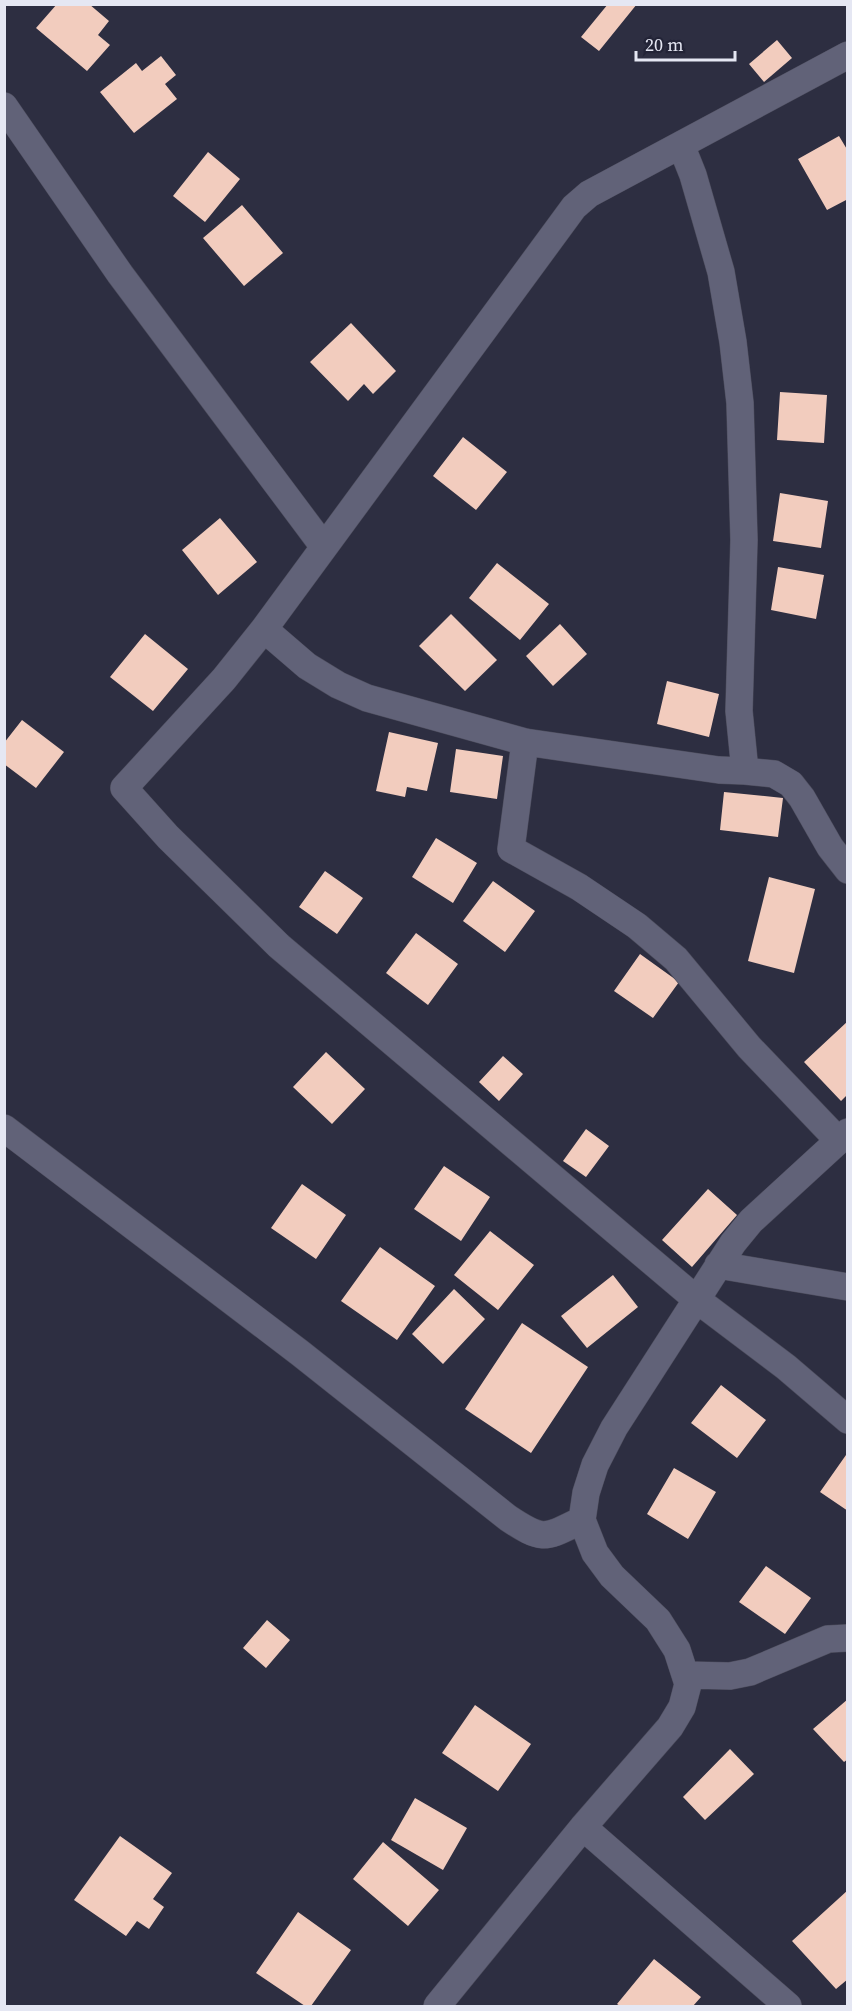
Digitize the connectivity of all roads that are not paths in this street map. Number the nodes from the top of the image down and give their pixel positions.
1 (848, 55) edge
2 (4, 106) edge
3 (681, 145) junction
4 (324, 547) junction
5 (264, 628) junction
6 (525, 742) junction
7 (745, 771) junction
8 (848, 870) edge
9 (4, 1128) edge
10 (843, 1136) edge
11 (718, 1265) junction
12 (848, 1287) edge
13 (696, 1299) junction
14 (848, 1420) edge
15 (582, 1520) junction
16 (848, 1638) edge
17 (686, 1676) junction
18 (583, 1827) junction
19 (437, 2007) edge
20 (788, 2007) edge

1 - 3 street
2 - 4 street
3 - 4 street
3 - 7 street
4 - 5 street
5 - 6 street
5 - 13 street
6 - 7 street
6 - 10 street
7 - 8 street
9 - 15 street
10 - 11 street
11 - 12 street
11 - 13 street
13 - 14 street
13 - 15 street
15 - 17 street
16 - 17 street
17 - 18 street
18 - 19 street
18 - 20 street

